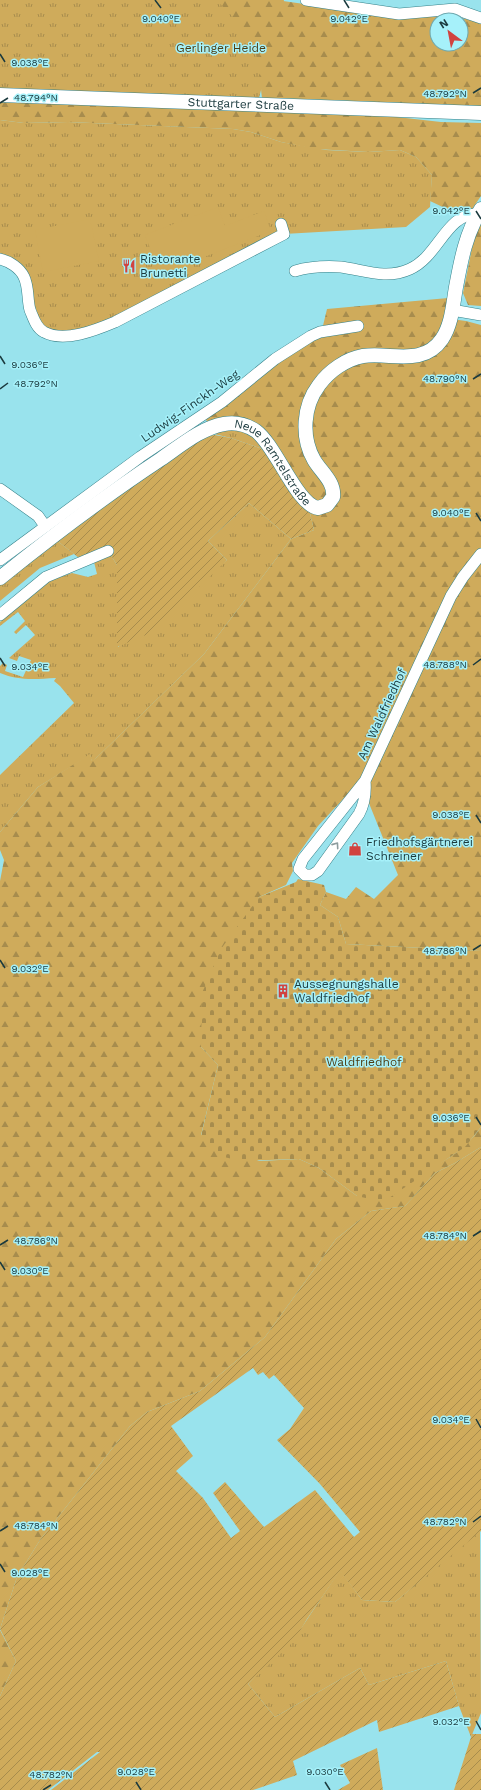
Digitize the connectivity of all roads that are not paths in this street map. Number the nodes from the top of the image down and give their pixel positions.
1 (306, 0) edge
2 (481, 18) edge
3 (0, 95) edge
4 (481, 113) edge
5 (480, 212) edge
6 (281, 224) dead end
7 (0, 259) edge
8 (295, 271) dead end
9 (452, 310) junction
10 (481, 315) edge
11 (358, 326) dead end
12 (0, 489) edge
13 (45, 526) junction
14 (108, 551) dead end
15 (481, 554) edge
16 (0, 560) edge
17 (0, 578) edge
18 (0, 614) edge
19 (365, 781) junction

1 - 2 street
3 - 4 main road, Stuttgarter Straße
5 - 8 street
5 - 9 main road, Neue Ramtelstraße
6 - 7 street
9 - 10 street
9 - 17 main road, Neue Ramtelstraße
11 - 13 street, Ludwig-Finckh-Weg
12 - 13 street
13 - 16 street, Ludwig-Finckh-Weg
14 - 18 street
15 - 19 street, Am Waldfriedhof
19 -> 19 street, Am Waldfriedhof

